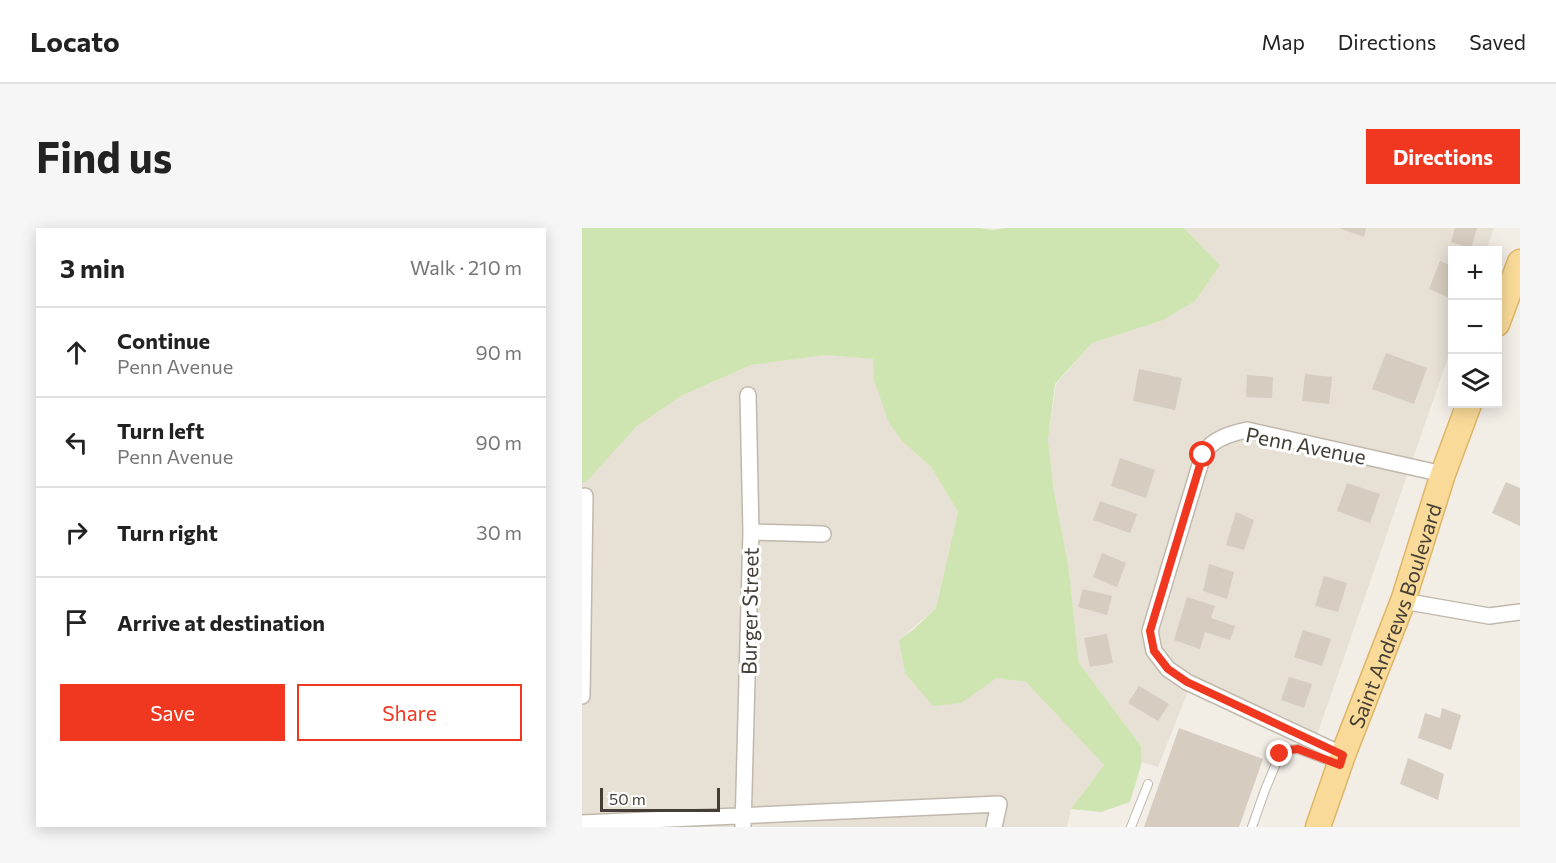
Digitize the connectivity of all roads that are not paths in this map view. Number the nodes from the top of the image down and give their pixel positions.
1 (1520, 262) edge
2 (1502, 311) edge
3 (748, 395) dead end
4 (1467, 408) edge
5 (1443, 474) junction
6 (585, 496) dead end
7 (751, 532) junction
8 (823, 534) dead end
9 (1403, 601) junction
10 (1520, 612) edge
11 (582, 696) edge
12 (1341, 760) junction
13 (1148, 784) dead end
14 (743, 821) edge
15 (582, 823) edge
16 (994, 827) edge
17 (1131, 827) edge
18 (1252, 827) edge
19 (1318, 827) edge

1 - 2 main road
3 - 7 street, Burger Street
4 - 5 main road, Saint Andrews Boulevard
5 - 9 main road, Saint Andrews Boulevard
5 - 12 street, Penn Avenue
6 - 11 street
7 - 8 street
7 - 14 street, Burger Street
9 - 10 street
9 - 12 main road, Saint Andrews Boulevard
12 - 18 lane
12 - 19 main road, Saint Andrews Boulevard
13 - 17 lane
14 - 15 street
14 - 16 street

